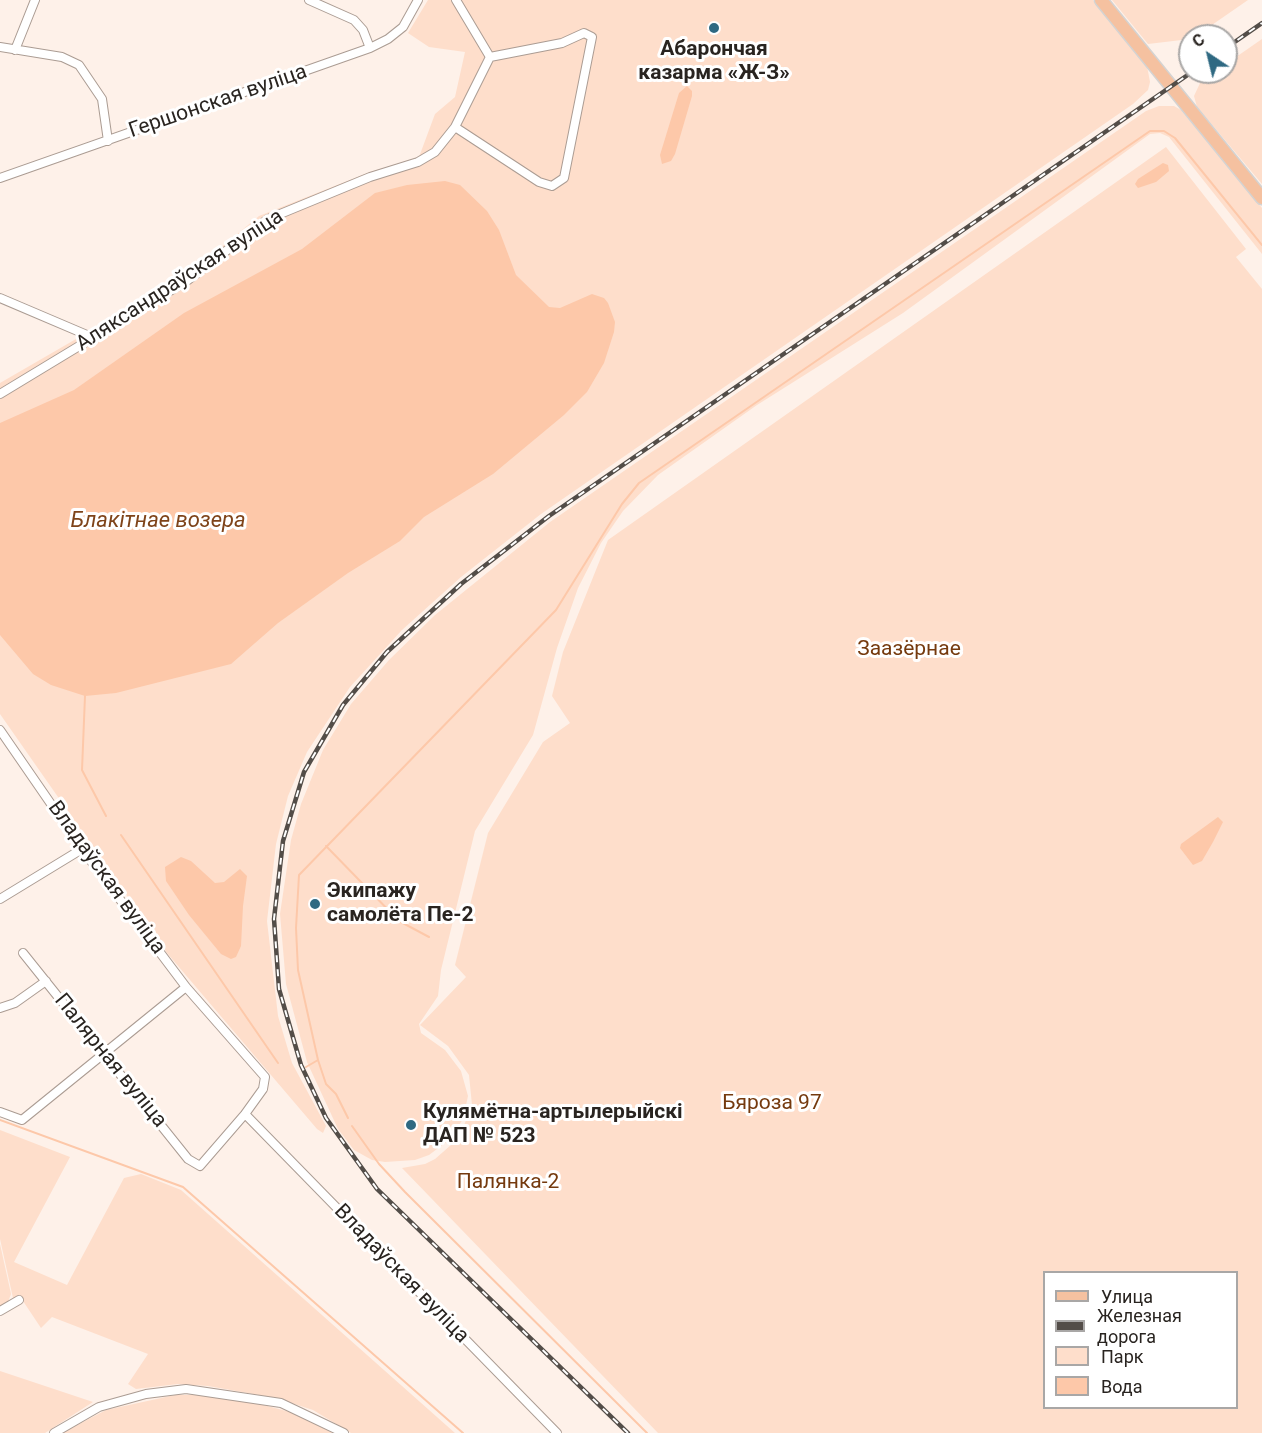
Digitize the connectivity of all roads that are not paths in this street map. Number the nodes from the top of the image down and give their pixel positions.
1 (35, 0) edge
2 (309, 0) edge
3 (418, 0) edge
4 (456, 0) edge
5 (1101, 0) edge
6 (0, 47) edge
7 (370, 48) junction
8 (15, 50) junction
9 (490, 57) junction
10 (455, 127) junction
11 (108, 141) junction
12 (0, 178) edge
13 (1262, 198) edge
14 (0, 298) edge
15 (94, 338) junction
16 (0, 394) edge
17 (0, 730) edge
18 (82, 849) junction
19 (0, 899) edge
20 (23, 953) dead end
21 (46, 981) junction
22 (186, 987) junction
23 (0, 1008) edge
24 (105, 1055) junction
25 (0, 1113) edge
26 (245, 1114) junction
27 (19, 1300) dead end
28 (0, 1311) edge
29 (54, 1433) edge
30 (344, 1433) edge
31 (557, 1433) edge

1 - 8 street
2 - 7 street
3 - 7 street, Гершонская вуліца
4 - 9 street
5 - 13 main road
6 - 8 street
7 - 11 street, Гершонская вуліца
8 - 11 street
9 - 10 street, Аляксандраўская вуліца
9 - 10 street
10 - 15 street, Аляксандраўская вуліца
11 - 12 street, Гершонская вуліца
14 - 15 street
15 - 16 street, Аляксандраўская вуліца
17 - 18 street, Владаўская вуліца
18 - 19 street
18 - 22 street, Владаўская вуліца
20 - 21 street, Палярная вуліца
21 - 23 street
21 - 24 street, Палярная вуліца
22 - 24 street
22 - 26 street, Владаўская вуліца
24 - 25 street
24 - 26 street, Палярная вуліца
26 - 31 street, Владаўская вуліца
27 - 28 street
29 - 30 street

